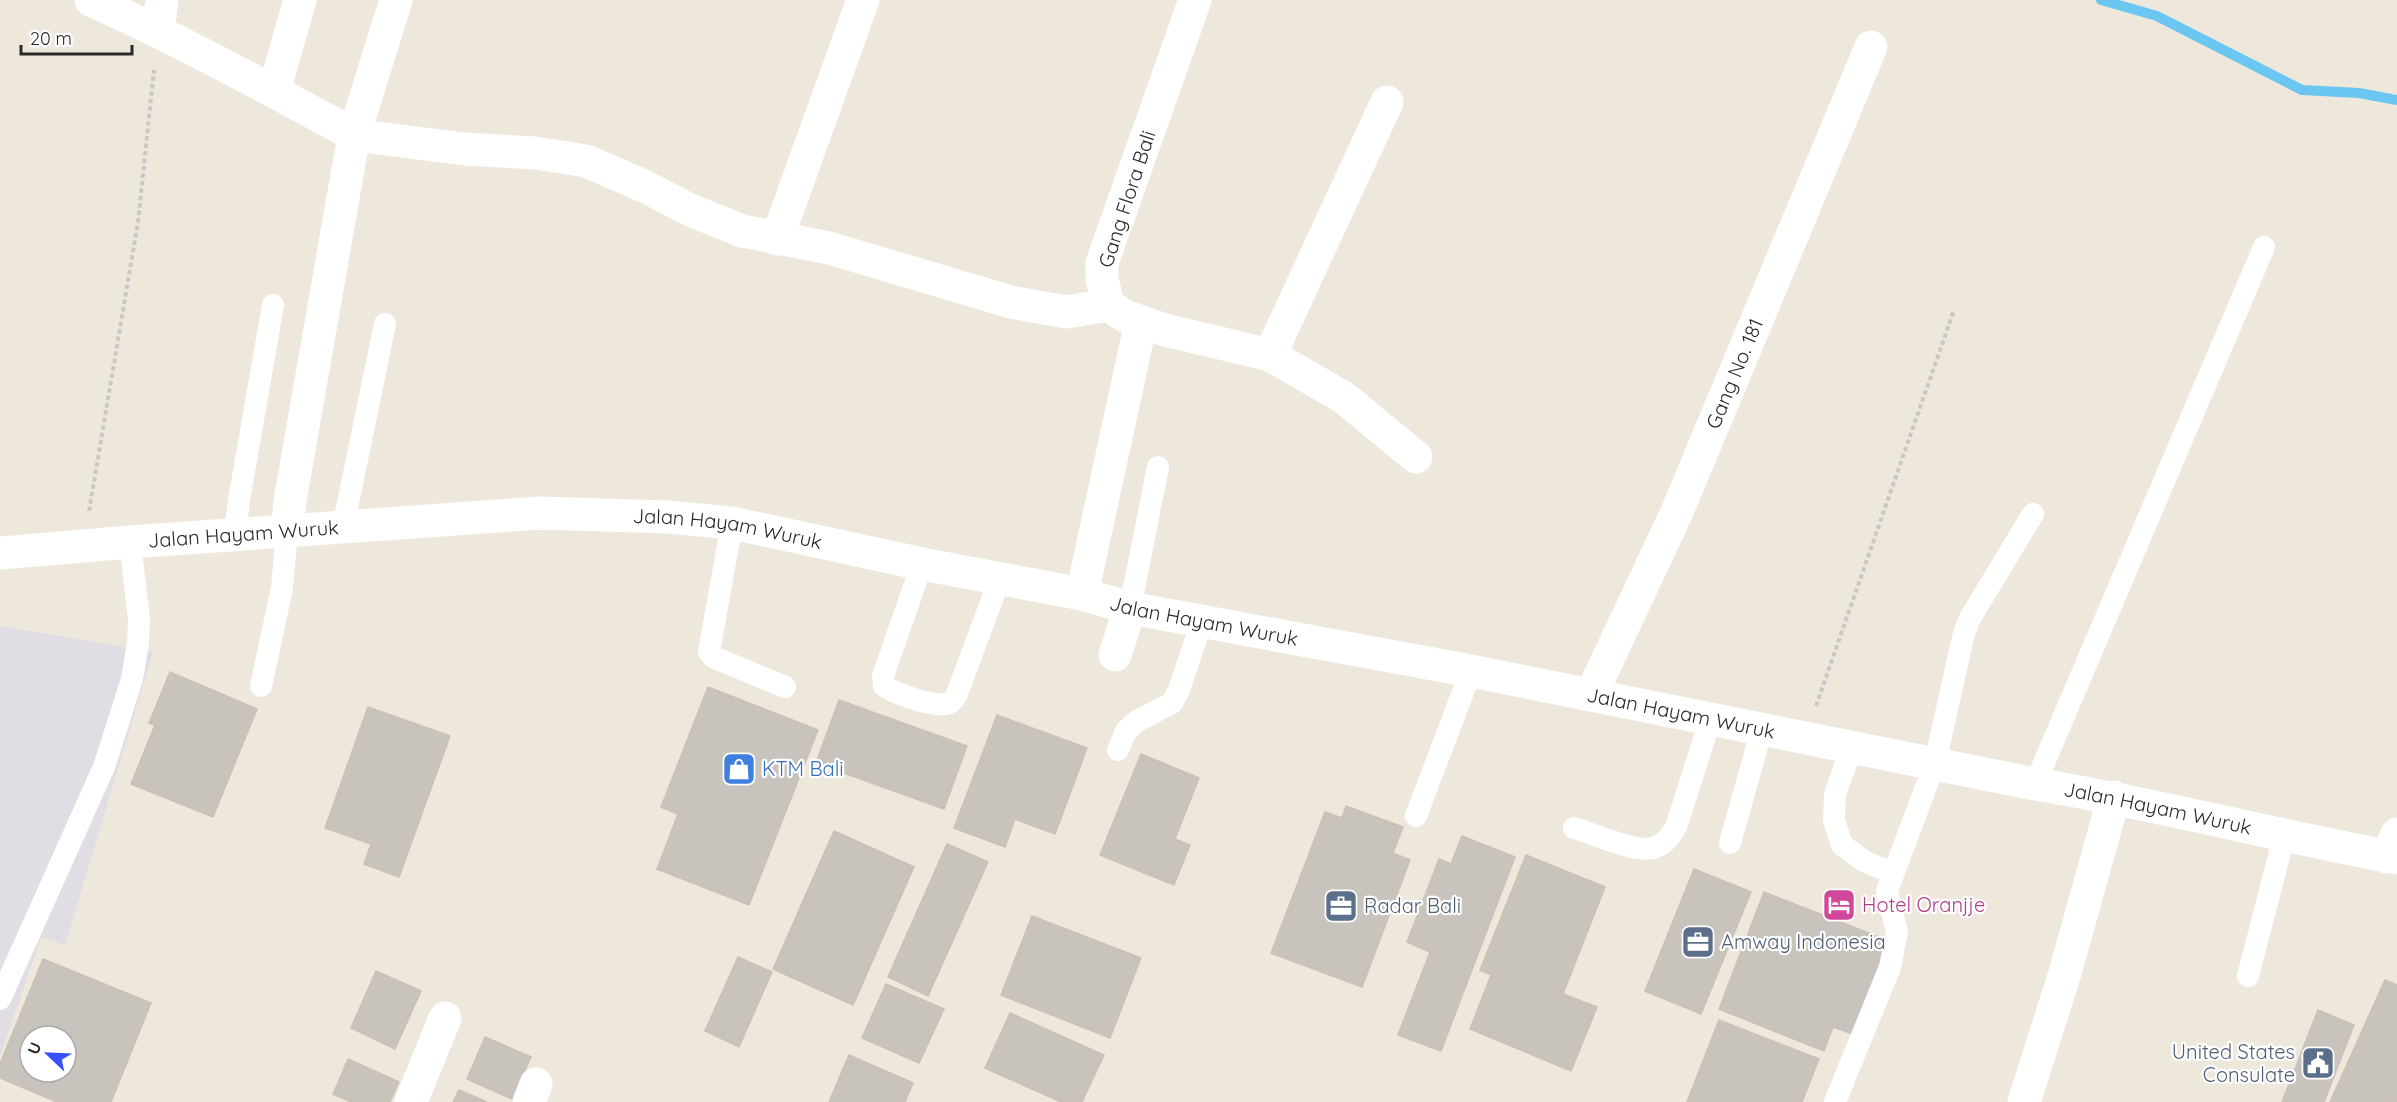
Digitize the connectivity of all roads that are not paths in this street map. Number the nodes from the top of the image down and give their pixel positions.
1 (91, 0) edge
2 (300, 0) edge
3 (396, 0) edge
4 (864, 0) edge
5 (1195, 0) edge
6 (160, 15) edge
7 (1870, 47) dead end
8 (274, 91) junction
9 (1387, 102) dead end
10 (354, 135) junction
11 (777, 239) junction
12 (2264, 247) dead end
13 (273, 305) dead end
14 (1108, 305) junction
15 (1141, 322) junction
16 (385, 324) dead end
17 (1270, 355) junction
18 (1416, 457) dead end
19 (1158, 467) dead end
20 (2033, 514) dead end
21 (732, 523) junction
22 (343, 527) junction
23 (287, 531) junction
24 (235, 535) junction
25 (130, 542) junction
26 (0, 553) edge
27 (922, 564) junction
28 (1000, 578) junction
29 (1082, 594) junction
30 (1130, 608) junction
31 (1202, 621) junction
32 (1115, 655) dead end
33 (1471, 671) junction
34 (261, 686) dead end
35 (785, 687) dead end
36 (1591, 695) junction
37 (1711, 718) junction
38 (1762, 729) junction
39 (1852, 747) junction
40 (1118, 750) dead end
41 (1935, 763) junction
42 (2035, 784) junction
43 (2114, 797) junction
44 (1416, 816) dead end
45 (1574, 828) dead end
46 (2284, 837) junction
47 (1730, 843) dead end
48 (2394, 850) edge
49 (1892, 873) junction
50 (2248, 976) dead end
51 (0, 999) edge
52 (445, 1018) dead end
53 (411, 1102) edge
54 (1835, 1102) edge
55 (2024, 1102) edge

1 - 6 street
2 - 8 street
3 - 10 street
4 - 11 street
5 - 14 street, Gang Flora Bali
6 - 8 street
7 - 36 street, Gang No. 181
8 - 10 street
9 - 17 street
10 - 11 street
10 - 23 street
11 - 14 street
12 - 42 lane
13 - 24 lane
14 - 15 street
15 - 17 street
15 - 29 street
16 - 22 lane
17 - 18 street
19 - 30 lane
20 - 41 lane
21 - 22 street, Jalan Hayam Wuruk
21 - 27 street, Jalan Hayam Wuruk
21 - 35 lane
22 - 23 street, Jalan Hayam Wuruk
23 - 24 street, Jalan Hayam Wuruk
23 - 34 lane
24 - 25 street, Jalan Hayam Wuruk
25 - 26 street, Jalan Hayam Wuruk
25 - 51 lane
27 - 28 street, Jalan Hayam Wuruk
27 - 28 lane
28 - 29 street, Jalan Hayam Wuruk
29 - 30 street, Jalan Hayam Wuruk
30 - 31 street, Jalan Hayam Wuruk
30 - 32 street
31 - 33 street, Jalan Hayam Wuruk
31 - 40 lane
33 - 36 street, Jalan Hayam Wuruk
33 - 44 lane
36 - 37 street, Jalan Hayam Wuruk
37 - 38 street, Jalan Hayam Wuruk
37 - 45 lane
38 - 39 street, Jalan Hayam Wuruk
38 - 47 lane
39 - 41 street, Jalan Hayam Wuruk
39 - 49 lane
41 - 42 street, Jalan Hayam Wuruk
41 - 49 lane
42 - 43 street, Jalan Hayam Wuruk
43 - 46 street, Jalan Hayam Wuruk
43 - 55 street
46 - 48 street, Jalan Hayam Wuruk
46 - 50 lane
49 - 54 lane
52 - 53 street

